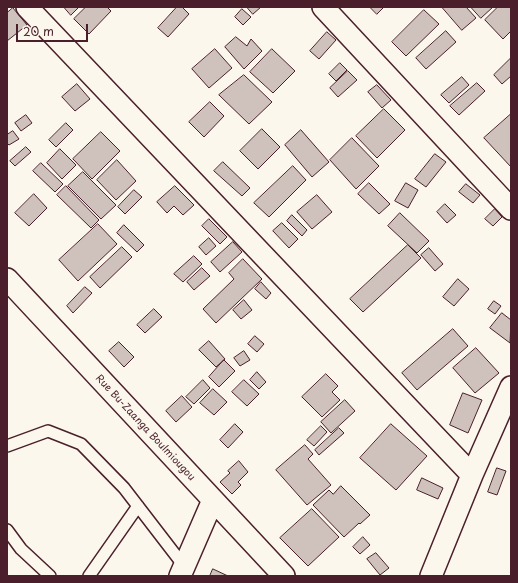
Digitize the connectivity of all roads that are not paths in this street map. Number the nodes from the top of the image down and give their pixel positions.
1 (27, 7) edge
2 (323, 7) edge
3 (511, 209) edge
4 (7, 279) edge
5 (511, 387) edge
6 (7, 446) edge
7 (472, 475) junction
8 (213, 500) junction
9 (138, 506) junction
10 (7, 530) edge
11 (182, 571) edge
12 (50, 576) edge
13 (89, 576) edge
14 (284, 576) edge
15 (431, 576) edge

1 - 7 street
2 - 3 street
4 - 8 street, Rue Bu-Zaanga Boulmiougou
5 - 7 street
6 - 9 lane
7 - 15 street
8 - 11 street
8 - 14 street, Rue Bu-Zaanga Boulmiougou
9 - 11 lane
9 - 13 lane
10 - 12 lane

